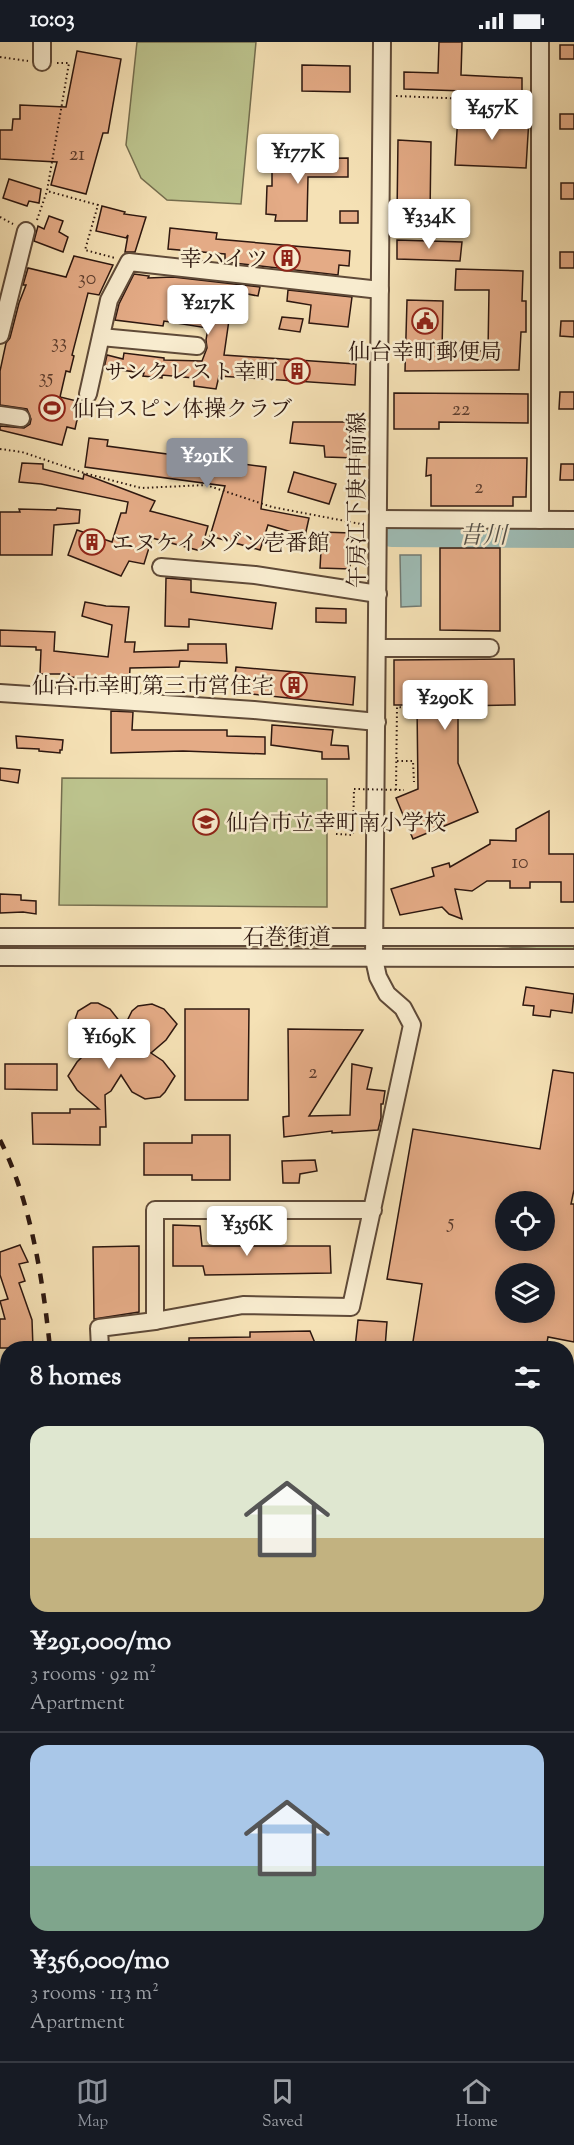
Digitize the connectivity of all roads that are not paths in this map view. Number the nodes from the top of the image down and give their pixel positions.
1 (42, 42) edge
2 (382, 42) edge
3 (540, 42) edge
4 (42, 62) road end
5 (26, 231) dead end
6 (380, 290) junction
7 (0, 334) edge
8 (101, 337) junction
9 (197, 346) dead end
10 (88, 394) dead end
11 (0, 415) edge
12 (21, 418) dead end
13 (540, 520) junction
14 (574, 520) edge
15 (371, 521) junction
16 (161, 567) dead end
17 (378, 594) junction
18 (377, 648) junction
19 (490, 648) dead end
20 (0, 693) edge
21 (377, 722) junction
22 (0, 937) edge
23 (374, 937) junction
24 (574, 937) edge
25 (0, 957) edge
26 (574, 958) edge
27 (374, 959) junction
28 (373, 1210) junction
29 (155, 1321) junction
30 (100, 1341) edge

1 - 4 street
2 - 6 street, 午房江下庚申前線
3 - 13 street
5 - 7 street
6 - 8 street
6 - 15 street, 午房江下庚申前線
8 - 9 street
8 - 10 street
11 - 12 street
13 - 14 street
13 - 15 street
15 - 17 street, 午房江下庚申前線
16 - 17 street
17 - 18 street, 午房江下庚申前線
18 - 19 street
18 - 21 street, 午房江下庚申前線
20 - 21 street
21 - 23 street, 午房江下庚申前線
22 - 23 street, 石巻街道
23 - 24 street, 石巻街道
23 - 27 street, 午房江下庚申前線
25 - 27 street, 石巻街道
26 - 27 street, 石巻街道
27 - 28 street, 午房江下庚申前線
28 - 29 street
28 - 29 street
29 - 30 street

